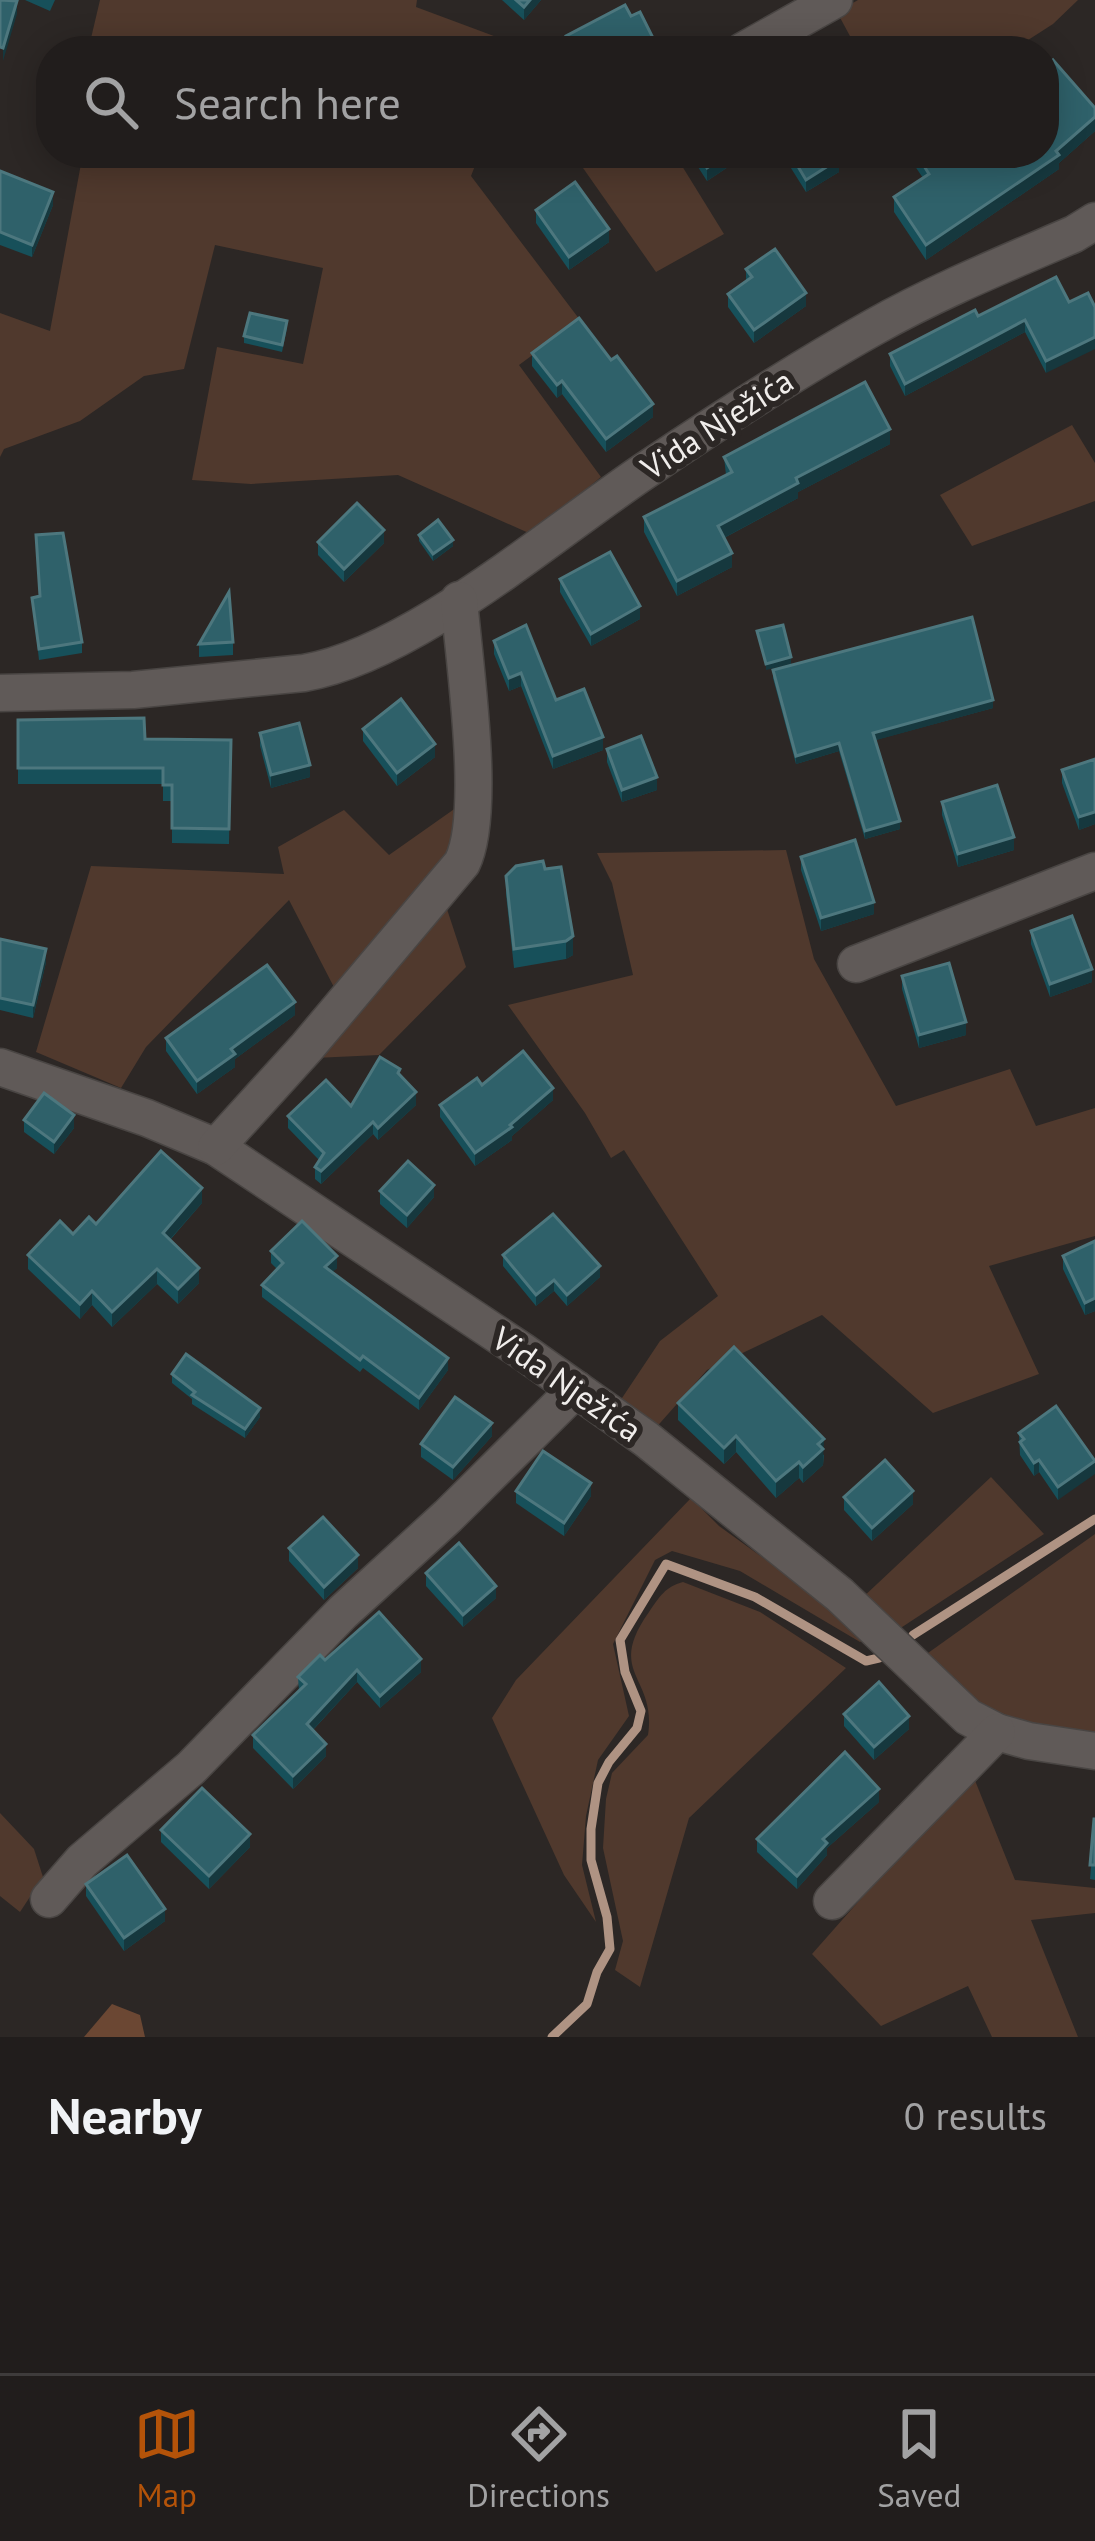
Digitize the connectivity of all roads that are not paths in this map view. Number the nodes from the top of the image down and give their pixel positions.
1 (834, 0) edge
2 (769, 36) edge
3 (1088, 239) edge
4 (459, 600) junction
5 (0, 693) edge
6 (1095, 871) edge
7 (856, 964) dead end
8 (0, 1067) edge
9 (215, 1147) junction
10 (576, 1389) junction
11 (997, 1732) junction
12 (1095, 1751) edge
13 (49, 1899) dead end
14 (832, 1901) dead end

1 - 2 street
3 - 4 street, Vida Nježića
4 - 5 street, Vida Nježića
4 - 9 street
6 - 7 street
8 - 9 street, Vida Nježića
9 - 10 street, Vida Nježića
10 - 11 street, Vida Nježića
10 - 13 street
11 - 12 street, Vida Nježića
11 - 14 street

